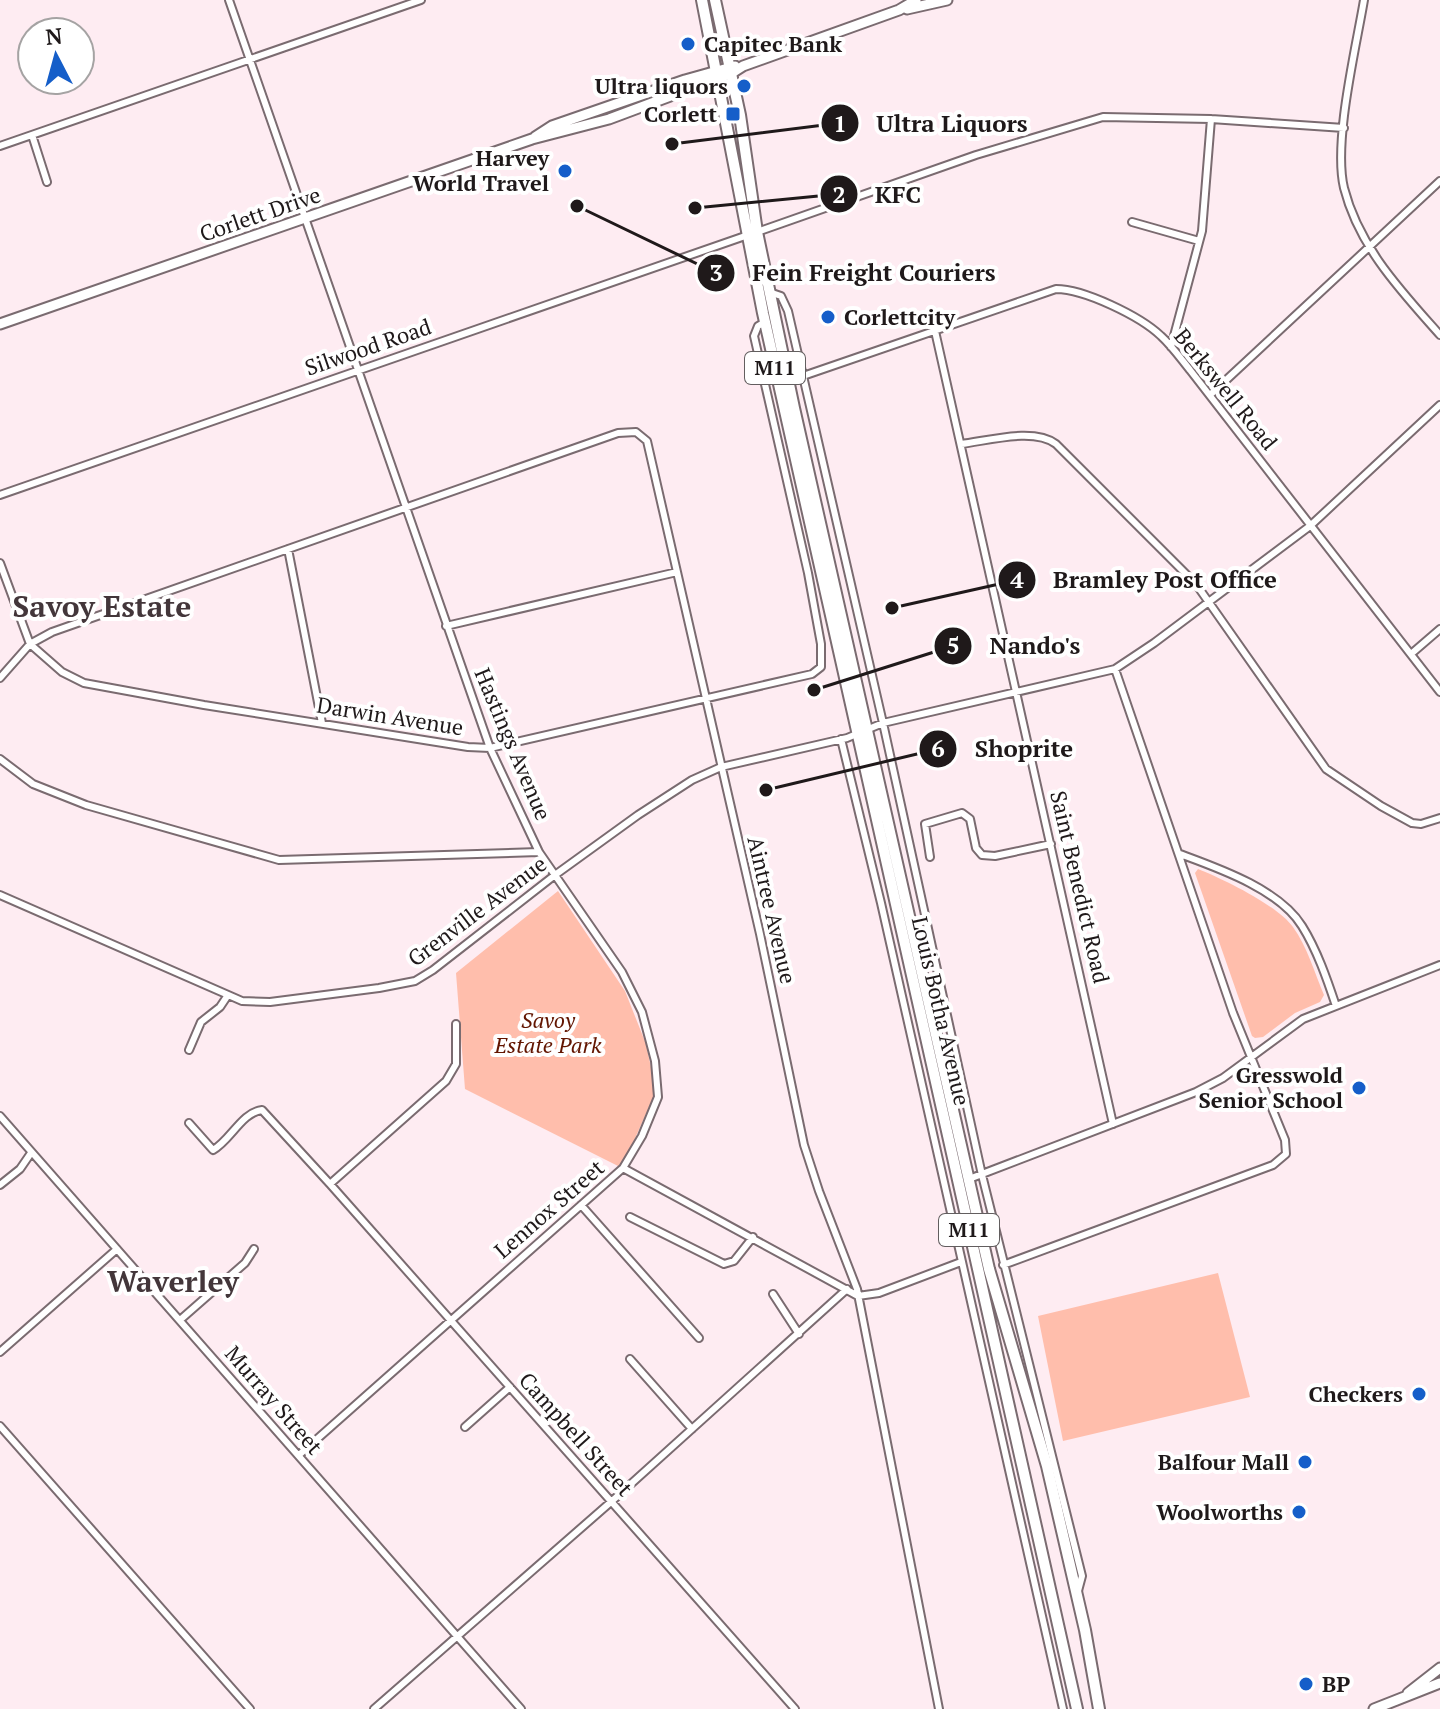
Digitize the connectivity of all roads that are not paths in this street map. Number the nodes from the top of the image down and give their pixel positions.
1 (229, 0) edge
2 (421, 0) edge
3 (702, 0) edge
4 (715, 0) edge
5 (916, 0) edge
6 (947, 0) edge
7 (1364, 0) edge
8 (899, 10) junction
9 (250, 60) junction
10 (731, 70) junction
11 (717, 74) junction
12 (1211, 119) junction
13 (1344, 128) junction
14 (32, 135) junction
15 (0, 146) edge
16 (1440, 181) edge
17 (47, 182) dead end
18 (304, 218) junction
19 (1132, 222) dead end
20 (752, 234) junction
21 (1199, 241) junction
22 (1369, 248) junction
23 (769, 292) junction
24 (765, 322) junction
25 (0, 324) edge
26 (935, 331) junction
27 (1440, 335) edge
28 (1171, 347) junction
29 (357, 370) junction
30 (803, 376) junction
31 (1210, 395) junction
32 (1440, 405) edge
33 (961, 444) junction
34 (0, 495) edge
35 (406, 509) junction
36 (1310, 526) junction
37 (288, 549) junction
38 (0, 563) edge
39 (820, 564) junction
40 (806, 566) junction
41 (847, 569) junction
42 (677, 572) junction
43 (832, 573) junction
44 (1210, 602) junction
45 (446, 626) junction
46 (1440, 629) edge
47 (837, 641) junction
48 (30, 644) junction
49 (821, 644) junction
50 (1411, 654) junction
51 (1115, 669) junction
52 (816, 672) joint
53 (0, 678) edge
54 (1017, 692) junction
55 (1440, 692) edge
56 (706, 698) junction
57 (322, 723) junction
58 (883, 723) junction
59 (869, 731) junction
60 (857, 735) junction
61 (841, 739) junction
62 (490, 748) junction
63 (0, 759) edge
64 (721, 767) junction
65 (1440, 818) edge
66 (1051, 844) junction
67 (539, 852) junction
68 (1180, 854) junction
69 (930, 857) dead end
70 (555, 875) junction
71 (0, 895) edge
72 (1440, 965) edge
73 (228, 995) junction
74 (1336, 1006) junction
75 (456, 1024) dead end
76 (189, 1050) dead end
77 (1251, 1058) junction
78 (0, 1116) edge
79 (189, 1123) dead end
80 (1113, 1124) junction
81 (31, 1153) junction
82 (623, 1168) junction
83 (982, 1175) junction
84 (964, 1180) junction
85 (330, 1184) junction
86 (0, 1185) edge
87 (581, 1205) junction
88 (630, 1217) dead end
89 (753, 1237) junction
90 (117, 1249) junction
91 (254, 1249) dead end
92 (961, 1262) junction
93 (1003, 1265) junction
94 (847, 1289) junction
95 (773, 1294) dead end
96 (858, 1296) junction
97 (450, 1319) junction
98 (180, 1320) junction
99 (799, 1334) junction
100 (699, 1338) dead end
101 (0, 1352) edge
102 (630, 1359) dead end
103 (510, 1387) junction
104 (0, 1426) edge
105 (465, 1427) dead end
106 (692, 1429) junction
107 (299, 1455) junction
108 (612, 1501) junction
109 (1077, 1594) junction
110 (457, 1634) junction
111 (1440, 1668) edge
112 (1440, 1683) edge
113 (1406, 1696) junction
114 (250, 1709) edge
115 (374, 1709) edge
116 (521, 1709) edge
117 (795, 1709) edge
118 (939, 1709) edge
119 (1063, 1709) edge
120 (1077, 1709) edge
121 (1099, 1709) edge
122 (1374, 1709) edge

1 - 9 street, Hastings Avenue
2 - 9 street
3 - 11 main road, Louis Botha Avenue / M11
4 - 10 main road, Louis Botha Avenue / M11
5 - 8 main road
6 - 8 main road
7 - 13 street
8 - 10 main road, Corlett Drive
9 - 14 street
9 - 18 street, Hastings Avenue
10 - 11 main road, Corlett Drive
10 - 20 main road, Louis Botha Avenue / M11
11 - 18 main road, Corlett Drive
11 - 20 main road, Louis Botha Avenue / M11
12 - 13 street, Silwood Road
12 - 20 street, Silwood Road
12 - 21 street
13 - 22 street
14 - 15 street
14 - 17 street
16 - 22 street
18 - 25 main road, Corlett Drive
18 - 29 street, Hastings Avenue
19 - 21 street
20 - 23 main road, Louis Botha Avenue / M11
20 - 24 main road, Louis Botha Avenue / M11
20 - 29 street, Silwood Road
21 - 28 street
22 - 27 street
22 - 31 street
23 - 30 street, Louis Botha Avenue
23 - 43 main road, Louis Botha Avenue / M11
24 - 39 main road, Louis Botha Avenue / M11
24 - 40 street, Louis Botha Avenue
26 - 28 street, Berkswell Road
26 - 30 street, Berkswell Road
26 - 33 street, Saint Benedict Road
28 - 31 street, Berkswell Road
29 - 34 street, Silwood Road
29 - 35 street, Hastings Avenue
30 - 41 street, Louis Botha Avenue
31 - 36 street, Berkswell Road
32 - 36 street
33 - 44 street
33 - 54 street, Saint Benedict Road
35 - 37 street
35 - 42 street, Aintree Avenue
35 - 45 street, Hastings Avenue
36 - 44 street
36 - 50 street, Berkswell Road
37 - 48 street
37 - 57 street
38 - 48 street, Darwin Avenue
39 - 40 street
39 - 47 main road, Louis Botha Avenue / M11
40 - 49 street, Louis Botha Avenue
41 - 43 street
41 - 58 street, Louis Botha Avenue
42 - 45 street
42 - 56 street, Aintree Avenue
43 - 59 main road, Louis Botha Avenue / M11
44 - 51 street
44 - 65 street
45 - 62 street, Hastings Avenue
46 - 50 street
47 - 49 street
47 - 60 main road, Louis Botha Avenue / M11
48 - 53 street
48 - 57 street, Darwin Avenue
49 - 52 street, Louis Botha Avenue
50 - 55 street, Berkswell Road
51 - 54 street, Grenville Avenue
51 - 68 street
52 - 56 street, Darwin Avenue
54 - 58 street, Grenville Avenue
54 - 66 street, Saint Benedict Road
56 - 62 street, Darwin Avenue
56 - 64 street, Aintree Avenue
57 - 62 street, Darwin Avenue
58 - 59 street, Grenville Avenue
58 - 83 street, Louis Botha Avenue
59 - 60 street, Grenville Avenue
59 - 84 main road, Louis Botha Avenue / M11
60 - 61 street, Grenville Avenue
60 - 84 main road, Louis Botha Avenue / M11
61 - 64 street, Grenville Avenue
61 - 92 street, Louis Botha Avenue
62 - 67 street, Hastings Avenue
63 - 67 street
64 - 70 street, Grenville Avenue
64 - 96 street, Aintree Avenue
66 - 69 street
66 - 80 street, Saint Benedict Road
67 - 70 street, Hastings Avenue
68 - 74 street
68 - 77 street
70 - 73 street, Grenville Avenue
70 - 82 street, Hastings Avenue
71 - 73 street, Grenville Avenue
72 - 74 street
73 - 76 street
74 - 77 street
75 - 85 street
77 - 80 street
77 - 93 street
78 - 81 street, Murray Street
79 - 85 street, Campbell Street
80 - 83 street
81 - 86 street
81 - 90 street, Murray Street
82 - 87 street, Lennox Street
82 - 89 street, Lennox Street
83 - 84 street
83 - 93 street, Louis Botha Avenue
84 - 109 main road, Louis Botha Avenue / M11
84 - 120 main road, Louis Botha Avenue / M11
85 - 97 street, Campbell Street
87 - 97 street, Lennox Street
87 - 100 street
88 - 89 street
89 - 94 street, Lennox Street
90 - 98 street, Murray Street
90 - 101 street
91 - 98 street
92 - 96 street
92 - 119 street, Louis Botha Avenue
93 - 109 street, Louis Botha Avenue
94 - 96 street, Lennox Street
94 - 99 street
95 - 99 street
96 - 118 street, Aintree Avenue
97 - 103 street, Campbell Street
97 - 107 street, Lennox Street
98 - 107 street, Murray Street
99 - 106 street
102 - 106 street
103 - 105 street
103 - 108 street, Campbell Street
104 - 114 street
106 - 108 street
107 - 110 street, Murray Street
108 - 110 street
108 - 117 street, Campbell Street
109 - 121 main road, Louis Botha Avenue / M11
110 - 115 street
110 - 116 street, Murray Street
111 - 113 main road
112 - 113 main road
113 - 122 main road

